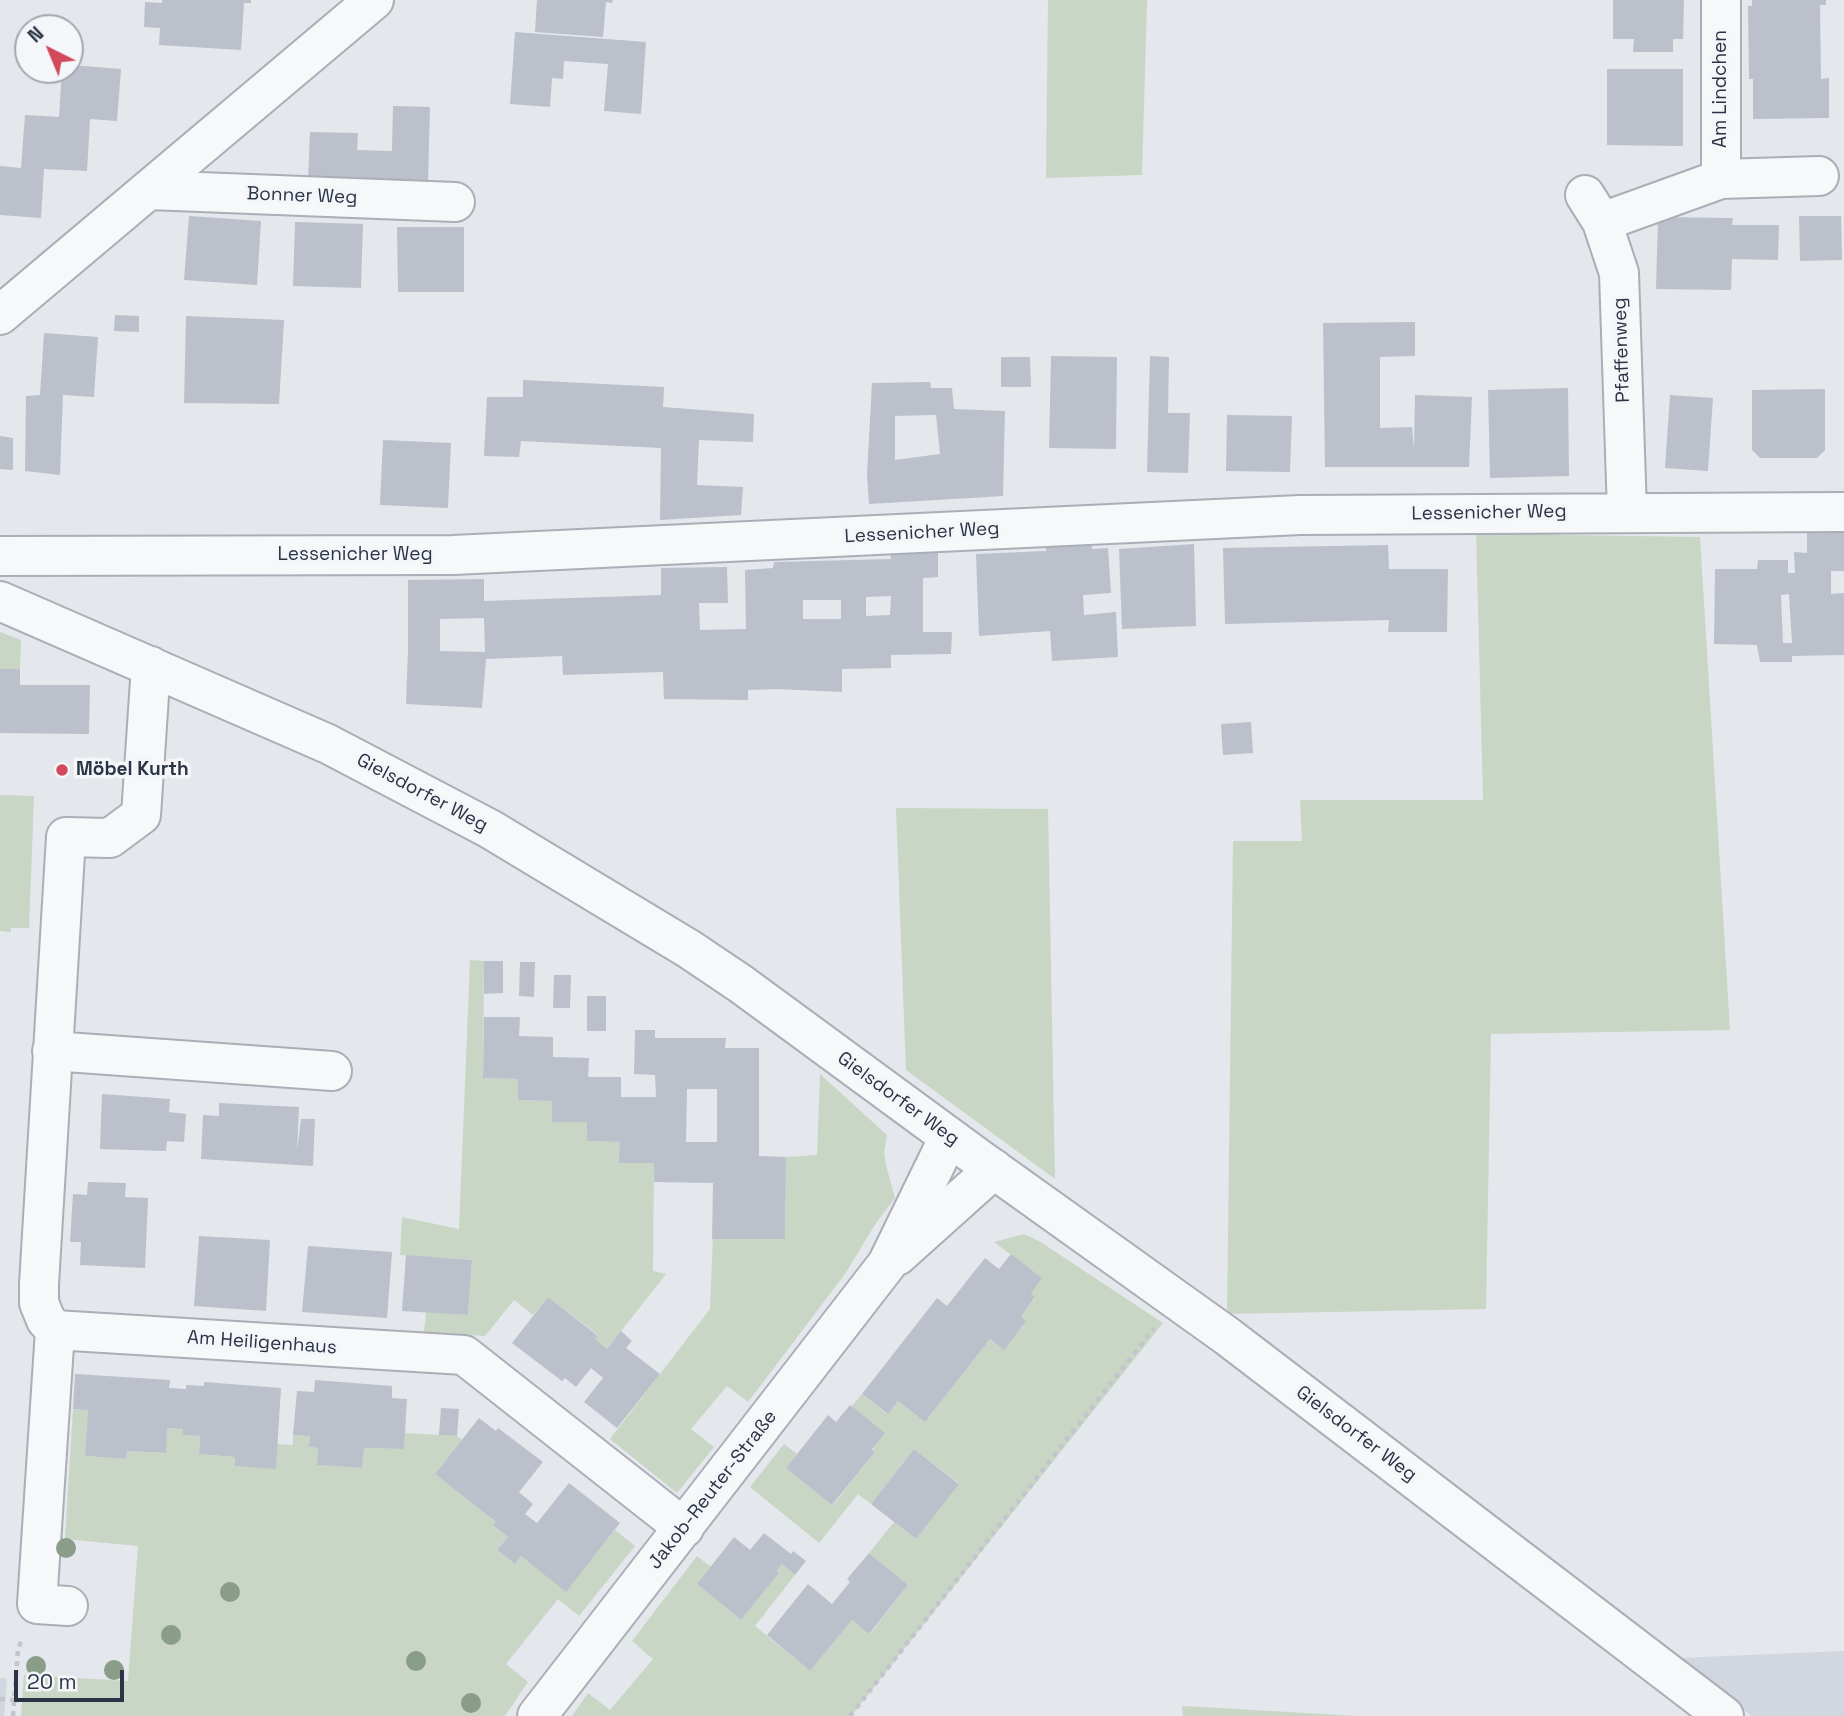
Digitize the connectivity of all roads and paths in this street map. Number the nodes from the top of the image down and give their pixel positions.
1 (374, 0) edge
2 (1721, 0) edge
3 (1819, 176) dead end
4 (1721, 179) junction
5 (149, 190) junction
6 (455, 202) dead end
7 (0, 315) edge
8 (1628, 512) junction
9 (1844, 512) edge
10 (0, 556) edge
11 (0, 601) edge
12 (151, 666) junction
13 (52, 1051) junction
14 (332, 1071) dead end
15 (949, 1137) junction
16 (994, 1169) junction
17 (887, 1264) junction
18 (1177, 1300) junction
19 (55, 1330) junction
20 (684, 1528) junction
21 (52, 1605) joint
22 (0, 1699) edge
23 (14, 1700) junction
24 (13, 1716) edge
25 (537, 1716) edge
26 (850, 1716) edge
27 (1724, 1716) edge

1 - 5 street
2 - 4 street, Am Lindchen
3 - 4 street
4 - 8 street, Pfaffenweg
5 - 6 street, Bonner Weg
5 - 7 street
8 - 9 street, Lessenicher Weg
8 - 10 street, Lessenicher Weg
11 - 12 street, Gielsdorfer Weg
12 - 13 street
12 - 15 street, Gielsdorfer Weg
13 - 14 street
13 - 19 street
15 - 16 street, Gielsdorfer Weg
15 - 17 street, Jakob-Reuter-Straße
16 - 17 street, Jakob-Reuter-Straße
16 - 18 street, Gielsdorfer Weg
17 - 20 street, Jakob-Reuter-Straße
18 - 26 path
18 - 27 street, Gielsdorfer Weg
19 - 20 street, Am Heiligenhaus
19 - 21 street
20 - 25 street, Jakob-Reuter-Straße
21 - 23 path
22 - 23 path
23 - 24 path

